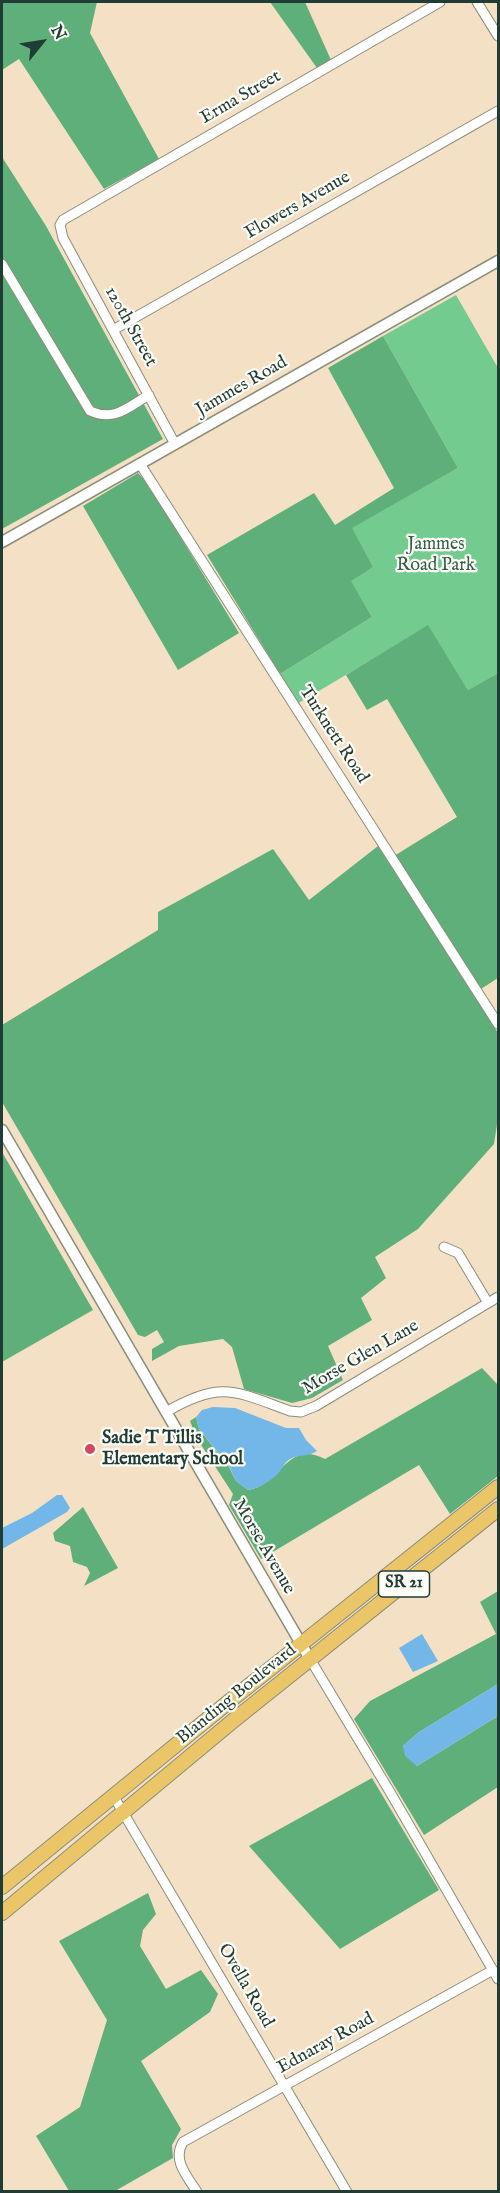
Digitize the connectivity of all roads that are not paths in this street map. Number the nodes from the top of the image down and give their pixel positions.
1 (441, 2) edge
2 (477, 2) edge
3 (498, 36) edge
4 (498, 111) edge
5 (60, 225) joint
6 (498, 261) edge
7 (2, 264) edge
8 (114, 330) junction
9 (149, 395) junction
10 (175, 444) junction
11 (140, 464) junction
12 (2, 542) edge
13 (498, 1024) edge
14 (2, 1130) edge
15 (444, 1247) dead end
16 (498, 1297) edge
17 (488, 1303) junction
18 (166, 1412) junction
19 (498, 1487) edge
20 (498, 1509) edge
21 (431, 1540) junction
22 (442, 1554) junction
23 (301, 1644) junction
24 (310, 1659) junction
25 (231, 1700) junction
26 (215, 1736) junction
27 (114, 1797) junction
28 (123, 1812) junction
29 (2, 1887) edge
30 (2, 1912) edge
31 (493, 1970) junction
32 (498, 1979) edge
33 (284, 2086) junction
34 (196, 2192) edge
35 (347, 2192) edge

1 - 5 street, Erma Street
2 - 3 street
4 - 8 street, Flowers Avenue
5 - 8 street, 120th Street
6 - 10 street, Jammes Road
7 - 9 street
8 - 9 street, 120th Street
9 - 10 street, 120th Street
10 - 11 street, Jammes Road
11 - 12 street, Jammes Road
11 - 13 street, Turknett Road
14 - 18 street, Morse Avenue
15 - 17 street
16 - 17 street, Morse Glen Lane
17 - 18 street, Morse Glen Lane
18 - 23 street, Morse Avenue
19 - 21 main road, Blanding Boulevard / SR 21
20 - 22 main road, Blanding Boulevard / SR 21
21 - 22 main road
21 - 23 main road, Blanding Boulevard / SR 21
22 - 24 main road, Blanding Boulevard / SR 21
23 - 24 street, Morse Avenue
23 - 25 main road, Blanding Boulevard / SR 21
24 - 26 main road, Blanding Boulevard / SR 21
24 - 31 street, Morse Avenue
25 - 26 main road
25 - 27 main road, Blanding Boulevard / SR 21
26 - 28 main road, Blanding Boulevard / SR 21
27 - 28 street, Ovella Road
27 - 29 main road, Blanding Boulevard / SR 21
28 - 30 main road, Blanding Boulevard / SR 21
28 - 33 street, Ovella Road
31 - 32 street, Morse Avenue
31 - 33 street, Ednaray Road
33 - 34 street, Ednaray Road
33 - 35 street, Ovella Road

